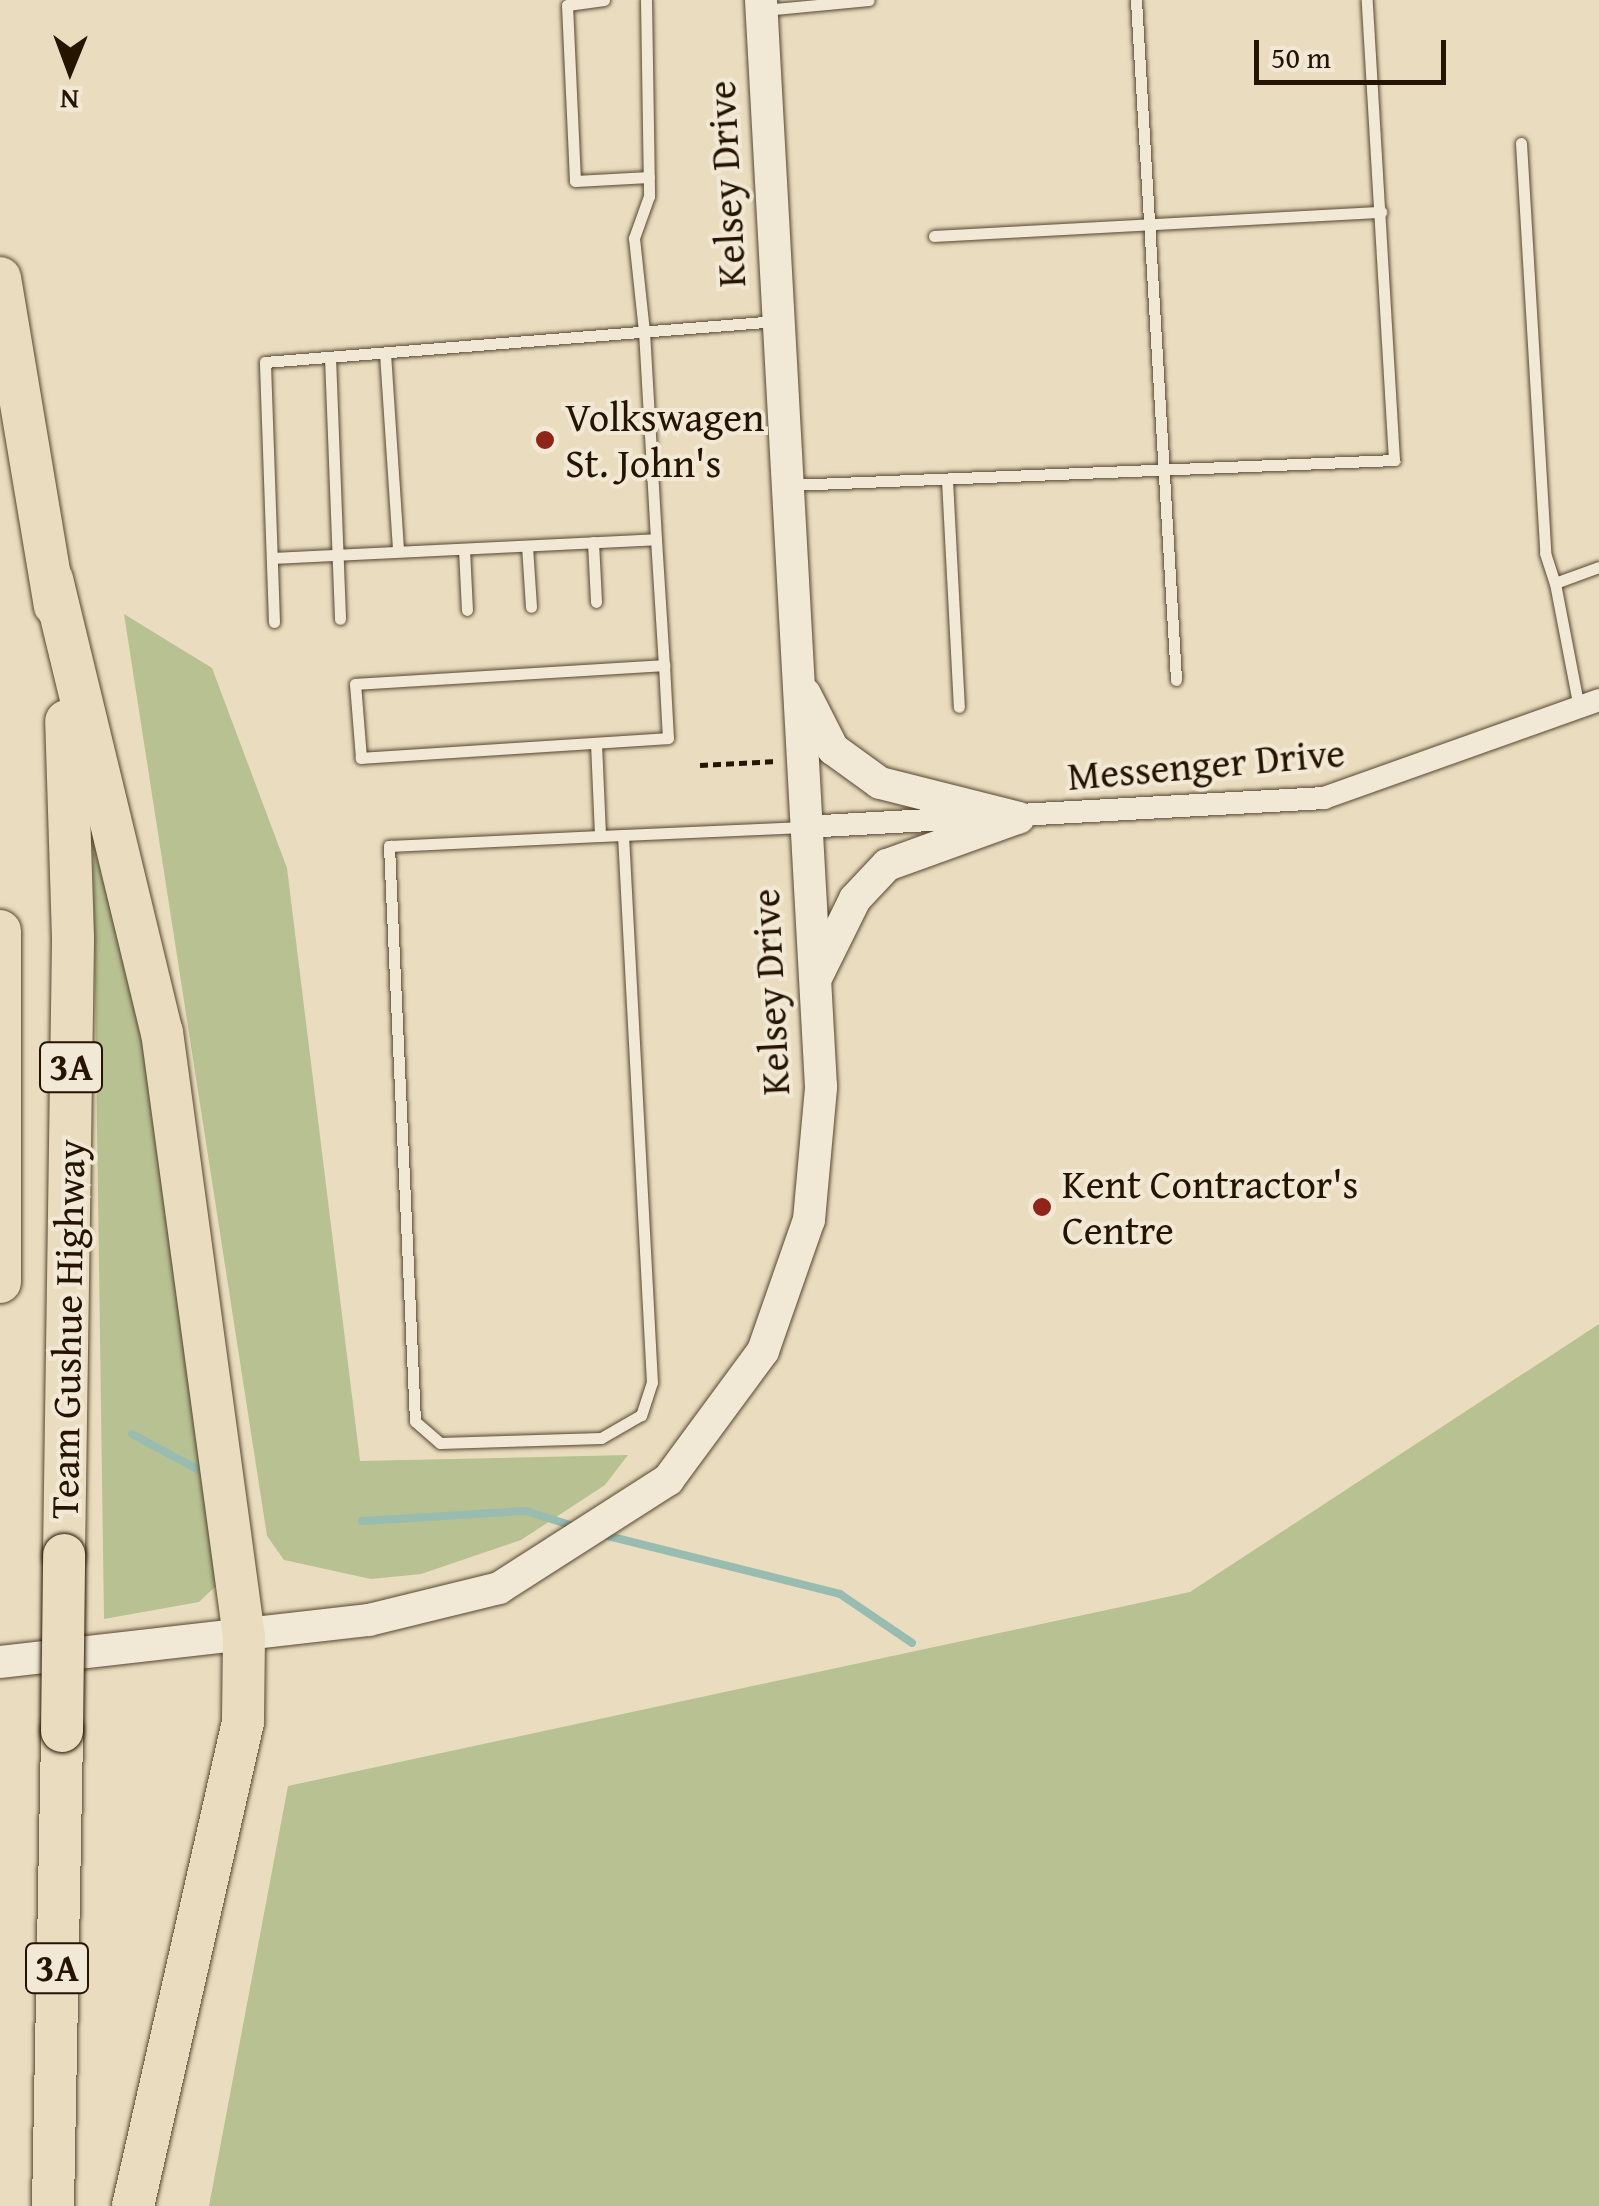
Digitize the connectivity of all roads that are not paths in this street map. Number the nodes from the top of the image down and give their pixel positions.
1 (604, 0) edge
2 (646, 0) edge
3 (869, 0) edge
4 (1136, 0) edge
5 (1367, 0) edge
6 (761, 5) edge
7 (1521, 143) dead end
8 (649, 176) junction
9 (1381, 212) junction
10 (1151, 223) junction
11 (934, 236) dead end
12 (0, 278) edge
13 (777, 320) junction
14 (644, 332) junction
15 (385, 353) junction
16 (330, 357) junction
17 (1166, 470) junction
18 (947, 480) junction
19 (791, 485) junction
20 (656, 539) junction
21 (592, 542) junction
22 (528, 546) junction
23 (464, 548) junction
24 (398, 551) junction
25 (338, 554) junction
26 (272, 558) junction
27 (1599, 567) edge
28 (52, 579) junction
29 (1555, 583) junction
30 (596, 602) dead end
31 (531, 607) dead end
32 (467, 610) dead end
33 (340, 619) dead end
34 (274, 622) dead end
35 (664, 665) junction
36 (796, 677) junction
37 (1176, 680) dead end
38 (1589, 704) edge
39 (958, 706) dead end
40 (596, 743) junction
41 (1019, 818) junction
42 (804, 827) junction
43 (623, 835) junction
44 (600, 836) junction
45 (0, 931) edge
46 (814, 982) junction
47 (0, 1282) edge
48 (244, 1637) junction
49 (0, 1662) edge
50 (53, 2206) edge
51 (132, 2206) edge

1 - 8 lane
2 - 8 lane
3 - 6 lane
4 - 10 lane
5 - 9 lane
6 - 13 main road, Kelsey Drive
7 - 29 lane
8 - 14 lane
9 - 10 lane
9 - 17 lane
10 - 11 lane
10 - 17 lane
12 - 28 highway, Team Gushue Highway / 3A
13 - 14 lane
13 - 19 main road, Kelsey Drive
14 - 15 lane
14 - 20 lane
15 - 16 lane
15 - 24 lane
16 - 25 lane
16 - 26 lane
17 - 18 lane
17 - 37 lane
18 - 19 lane
18 - 39 lane
19 - 36 main road, Kelsey Drive
20 - 21 lane
20 - 35 lane
21 - 22 lane
21 - 30 lane
22 - 23 lane
22 - 31 lane
23 - 24 lane
23 - 32 lane
24 - 25 lane
25 - 26 lane
25 - 33 lane
26 - 34 lane
27 - 29 lane
28 - 48 highway
28 - 50 highway, Team Gushue Highway / 3A, bridge
29 - 38 lane
35 - 40 lane
35 - 40 lane
36 - 41 main road
36 - 42 main road, Kelsey Drive
38 - 41 street, Messenger Drive
40 - 44 lane
41 - 42 street, Messenger Drive
41 - 46 main road
42 - 43 lane
42 - 46 main road, Kelsey Drive
43 - 44 lane
43 - 44 lane
45 - 47 highway, Team Gushue Highway / 3A
46 - 48 main road, Kelsey Drive
48 - 49 main road, Kelsey Drive
48 - 51 highway

